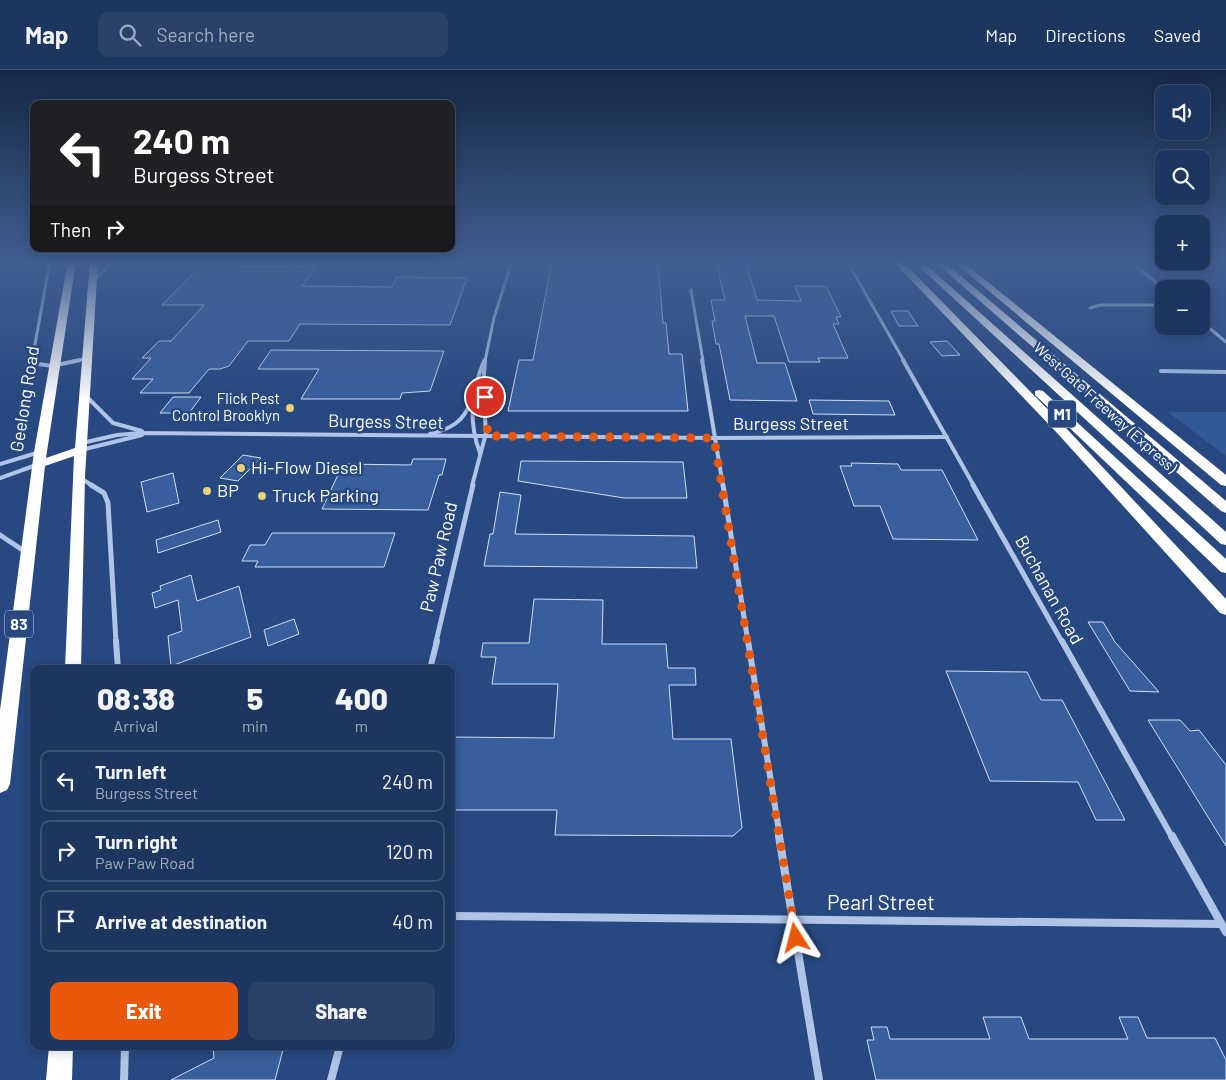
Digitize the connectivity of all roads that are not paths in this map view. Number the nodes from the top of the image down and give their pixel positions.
1 (42, 308) edge
2 (64, 308) edge
3 (91, 308) edge
4 (499, 308) edge
5 (694, 308) edge
6 (874, 308) edge
7 (944, 308) edge
8 (948, 308) edge
9 (969, 308) edge
10 (993, 308) edge
11 (1014, 308) edge
12 (1210, 329) edge
13 (1226, 342) edge
14 (486, 356) junction
15 (89, 358) junction
16 (55, 364) junction
17 (1161, 371) dead end
18 (1226, 372) edge
19 (472, 395) junction
20 (86, 396) junction
21 (155, 433) junction
22 (409, 436) junction
23 (473, 436) junction
24 (487, 436) junction
25 (947, 437) junction
26 (714, 438) junction
27 (81, 446) junction
28 (480, 453) junction
29 (40, 458) junction
30 (0, 464) edge
31 (79, 476) junction
32 (0, 478) edge
33 (1226, 482) edge
34 (1226, 508) edge
35 (0, 536) edge
36 (1226, 540) edge
37 (27, 553) junction
38 (1226, 568) edge
39 (1226, 609) edge
40 (73, 665) edge
41 (118, 665) edge
42 (431, 665) edge
43 (0, 784) edge
44 (455, 916) edge
45 (793, 920) junction
46 (1221, 924) junction
47 (1226, 932) edge
48 (61, 1050) edge
49 (125, 1050) edge
50 (339, 1050) edge
51 (59, 1080) edge
52 (124, 1080) edge
53 (331, 1080) edge
54 (819, 1080) edge

1 - 16 street
2 - 16 highway, Geelong Road / 83
3 - 15 highway
4 - 14 street, Paw Paw Road
5 - 26 street
6 - 25 street, Buchanan Road
7 - 39 highway
8 - 38 highway, M1
9 - 36 highway, West Gate Freeway (Express) / M1
10 - 34 highway, West Gate Freeway (Express) / M1
11 - 33 highway
12 - 13 street
14 - 19 street, Paw Paw Road
14 - 24 street, Paw Paw Road
15 - 16 street
15 - 20 highway
16 - 29 highway, Geelong Road / 83
17 - 18 street
19 - 22 street
19 - 23 street, Paw Paw Road
20 - 21 street
20 - 27 highway
21 - 22 street, Burgess Street
21 - 27 street, Burgess Street
22 - 23 street, Burgess Street
23 - 24 street, Burgess Street
23 - 28 street, Paw Paw Road
24 - 26 street, Burgess Street
24 - 28 street, Paw Paw Road
25 - 26 street, Burgess Street
25 - 46 street, Buchanan Road
26 - 45 street
27 - 29 highway
27 - 31 highway
28 - 42 street, Paw Paw Road
29 - 30 street
29 - 32 street
29 - 37 highway, Geelong Road / 83
31 - 40 highway
31 - 41 street
35 - 37 street
37 - 43 highway, Geelong Road / 83
44 - 45 street, Pearl Street
45 - 46 street, Pearl Street
45 - 54 street
46 - 47 street, Buchanan Road
48 - 51 highway
49 - 52 street
50 - 53 street

